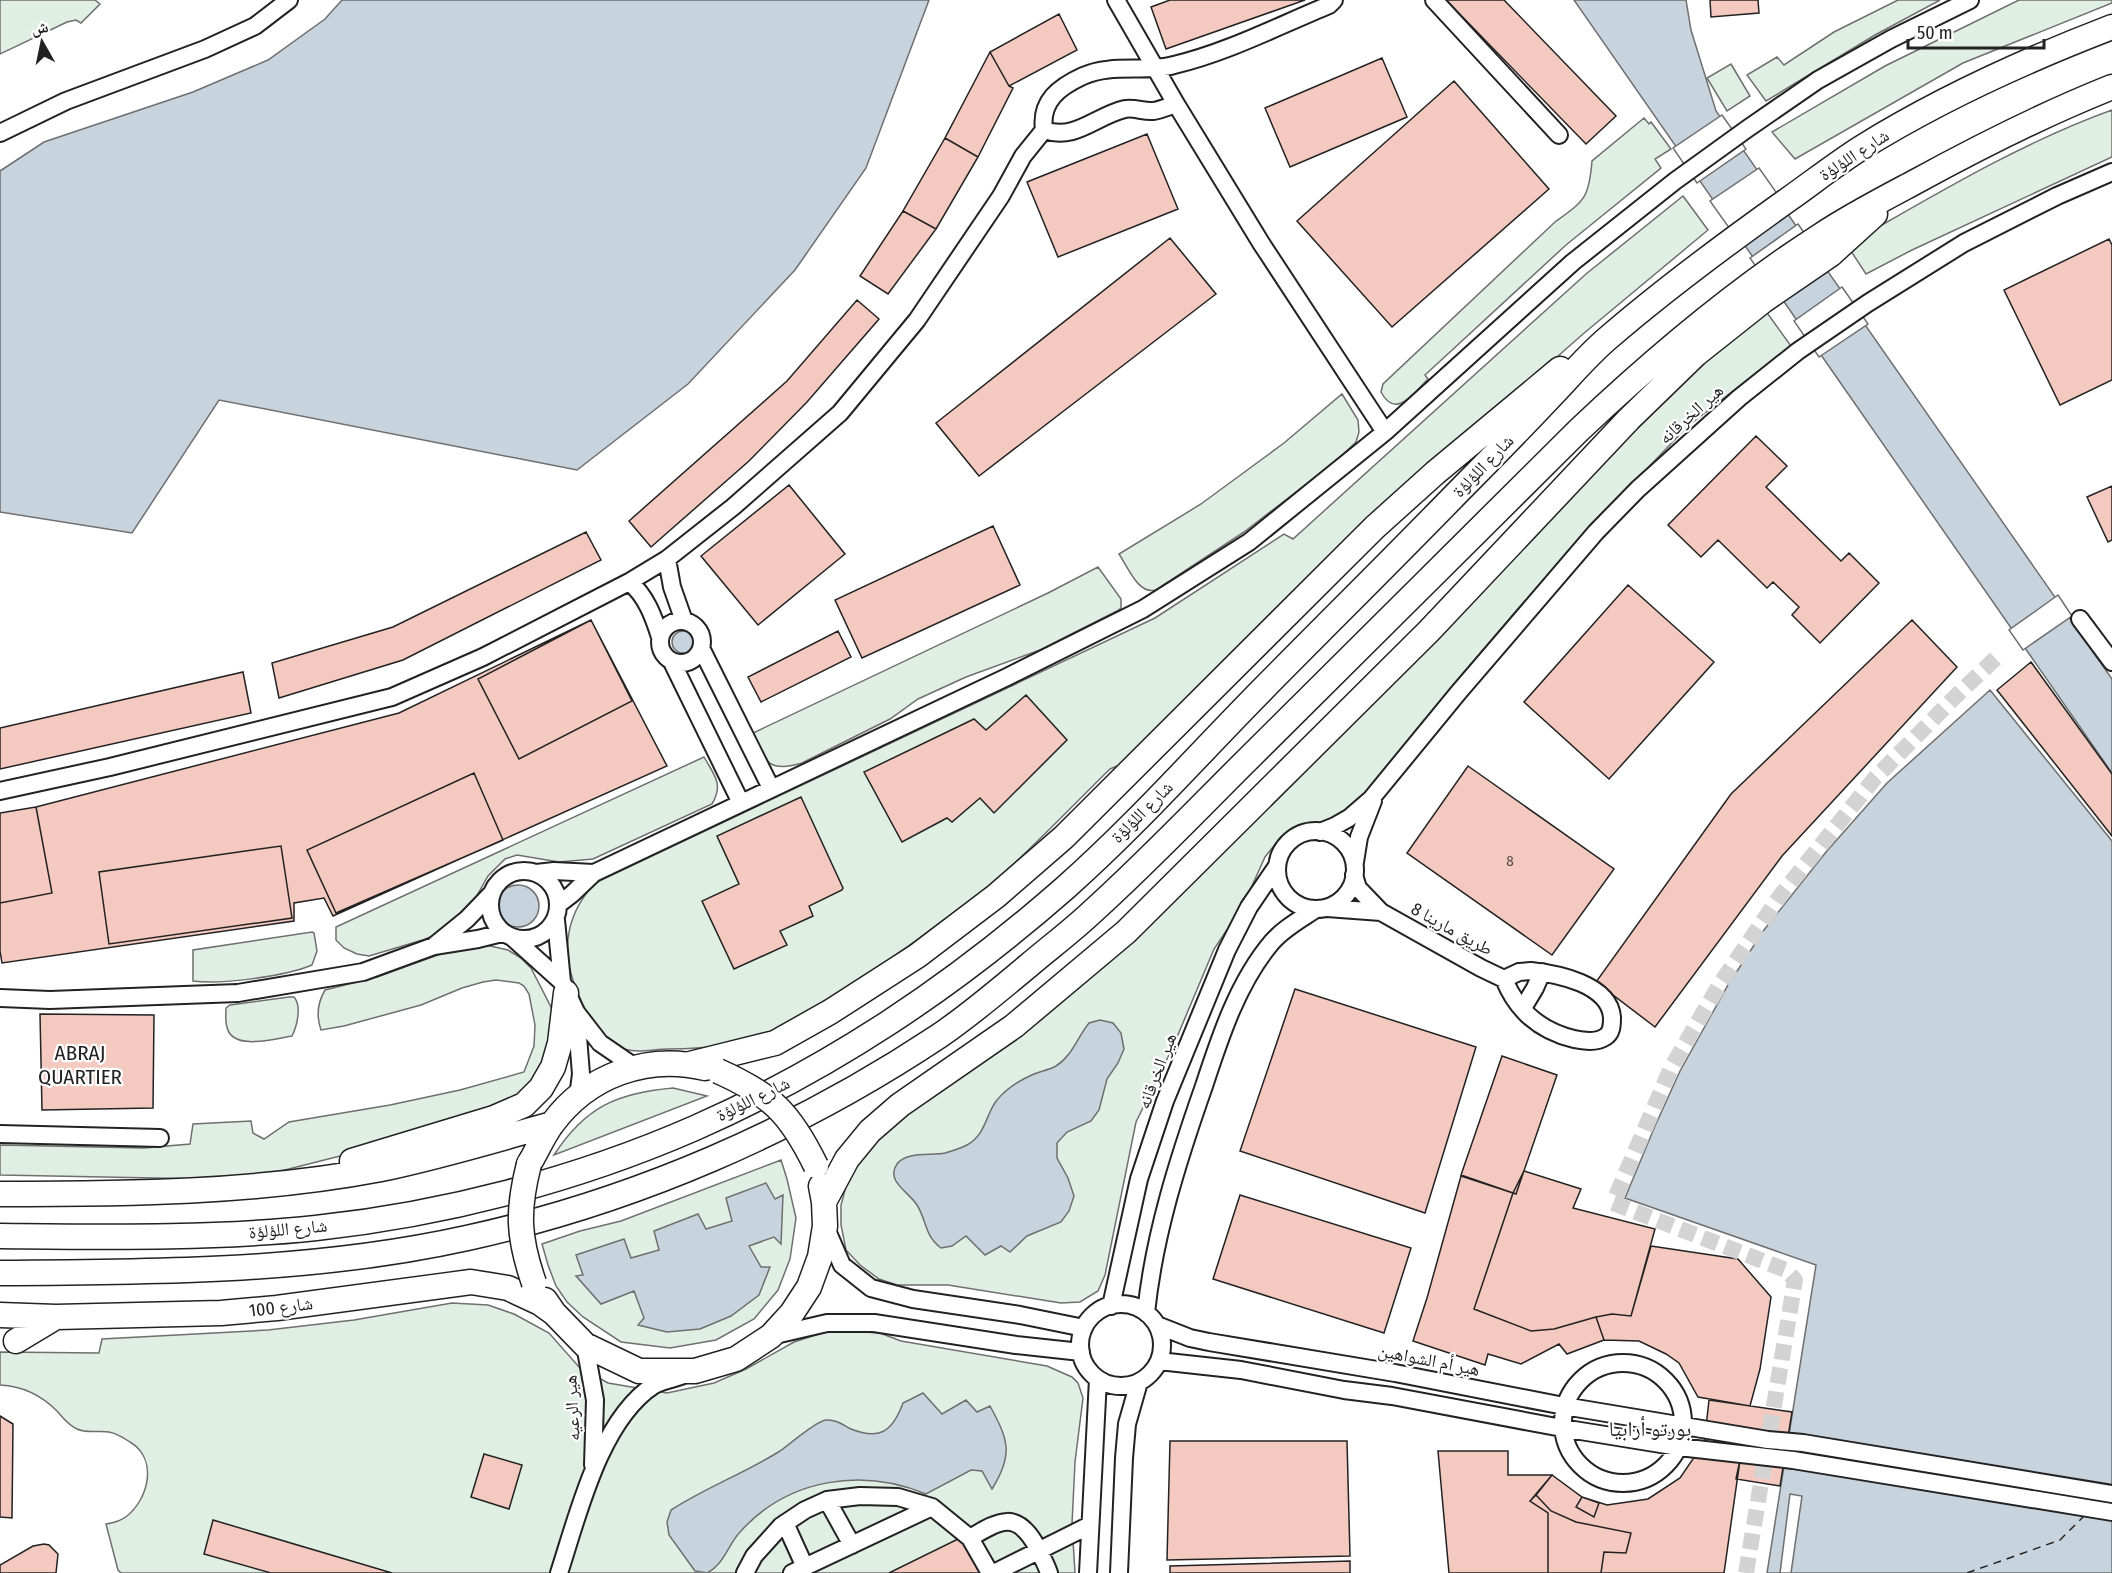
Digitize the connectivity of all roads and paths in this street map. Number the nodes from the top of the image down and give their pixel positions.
1 (289, 0) edge
2 (1116, 0) edge
3 (1334, 0) edge
4 (1434, 0) edge
5 (1970, 0) edge
6 (2112, 27) edge
7 (1155, 69) junction
8 (2112, 87) edge
9 (1176, 104) junction
10 (1044, 130) junction
11 (0, 132) edge
12 (1559, 135) dead end
13 (2112, 172) edge
14 (1758, 292) junction
15 (1603, 342) junction
16 (1385, 432) junction
17 (667, 560) junction
18 (629, 582) junction
19 (2080, 619) dead end
20 (684, 621) junction
21 (660, 637) junction
22 (701, 648) junction
23 (672, 662) junction
24 (2112, 662) edge
25 (1380, 787) junction
26 (771, 788) junction
27 (0, 791) edge
28 (741, 803) junction
29 (1320, 832) junction
30 (1277, 866) junction
31 (1355, 871) junction
32 (536, 873) junction
33 (594, 873) junction
34 (492, 893) junction
35 (1320, 909) junction
36 (557, 912) junction
37 (1381, 912) junction
38 (508, 935) junction
39 (434, 946) junction
40 (1542, 972) junction
41 (1504, 979) junction
42 (568, 996) junction
43 (0, 998) edge
44 (1523, 1008) junction
45 (690, 1064) junction
46 (635, 1067) junction
47 (578, 1096) junction
48 (552, 1124) junction
49 (0, 1134) edge
50 (160, 1138) dead end
51 (293, 1182) junction
52 (0, 1194) edge
53 (824, 1202) junction
54 (825, 1226) junction
55 (0, 1236) edge
56 (0, 1272) edge
57 (1111, 1306) junction
58 (554, 1313) junction
59 (0, 1316) edge
60 (56, 1317) junction
61 (1152, 1319) junction
62 (1084, 1328) junction
63 (771, 1336) junction
64 (16, 1341) dead end
65 (585, 1345) junction
66 (1081, 1353) junction
67 (1159, 1361) junction
68 (695, 1371) junction
69 (1395, 1373) junction
70 (1098, 1379) junction
71 (1139, 1382) junction
72 (1392, 1395) junction
73 (1564, 1406) junction
74 (1689, 1427) junction
75 (1562, 1428) junction
76 (1686, 1447) junction
77 (593, 1469) junction
78 (2112, 1494) edge
79 (827, 1500) junction
80 (932, 1507) junction
81 (2112, 1512) edge
82 (785, 1523) junction
83 (1090, 1525) junction
84 (970, 1538) junction
85 (852, 1545) junction
86 (1039, 1551) junction
87 (798, 1570) edge
88 (559, 1573) edge
89 (745, 1573) edge
90 (992, 1573) edge
91 (1049, 1573) edge
92 (1088, 1573) edge
93 (1119, 1573) edge

1 - 11 street
2 - 7 street
3 - 7 street
4 - 12 street
5 - 16 street
6 - 15 main road, شارع اللؤلؤة
7 - 9 street
7 - 10 street
8 - 14 main road, شارع اللؤلؤة
9 - 10 street
9 - 16 street
10 - 17 street
13 - 25 street, هير الخرقانه
14 - 53 main road
14 - 56 main road, شارع اللؤلؤة
15 - 45 main road
15 - 55 main road, شارع اللؤلؤة
16 - 26 street
17 - 18 street
17 - 20 street
18 - 21 street
18 - 27 street
19 - 24 street
20 - 21 street
20 - 22 street
21 - 23 street
22 - 23 street
22 - 26 street
23 - 28 street
25 - 29 street, هير الخرقانه
25 - 31 street, هير الخرقانه
26 - 28 street
28 - 33 street
29 - 30 street
29 - 31 street
30 - 35 street
30 - 57 street, هير الخرقانه
31 - 35 street
31 - 37 street, طريق مارينا 8
32 - 33 street
32 - 34 street
32 - 36 street
33 - 36 street
34 - 38 street
34 - 39 street
35 - 37 street, طريق مارينا 8
35 - 61 street
36 - 38 street
36 - 42 street
37 - 41 street, طريق مارينا 8
38 - 39 street
38 - 42 street
39 - 43 street
40 - 41 street
40 - 44 street
40 - 44 street
41 - 44 street
42 - 46 street
42 - 47 street
42 - 51 main road
45 - 46 main road
45 - 53 main road, bridge
46 - 47 main road
47 - 48 main road
48 - 51 main road
48 - 58 main road, bridge
49 - 50 street
51 - 52 main road
53 - 54 main road
54 - 62 street
54 - 63 main road
57 - 61 street
57 - 62 street
58 - 60 main road, شارع 100
58 - 65 main road
59 - 60 main road, شارع 100
60 - 64 main road
61 - 67 street
61 - 69 street, هير أم الشواهين
62 - 66 street
63 - 66 street
63 - 68 main road
65 - 68 main road
65 - 77 street, هير الرعيه
66 - 70 street
67 - 71 street
67 - 72 street
68 - 77 street, هير الرعيه
69 - 72 street
69 - 73 street, هير أم الشواهين
70 - 71 street
70 - 83 street
71 - 93 street
72 - 75 street
73 - 74 street, هير أم الشواهين
73 - 74 street
73 - 75 street
74 - 76 street
74 - 78 street, هير أم الشواهين
75 - 76 street
75 - 76 street
76 - 81 street
77 - 88 street, هير الرعيه
79 - 80 street
79 - 82 street
79 - 85 street
80 - 84 street
80 - 85 street
82 - 87 street
82 - 89 street
83 - 86 street
83 - 92 street
84 - 86 street
84 - 90 street
85 - 87 street
86 - 90 street
86 - 91 street

